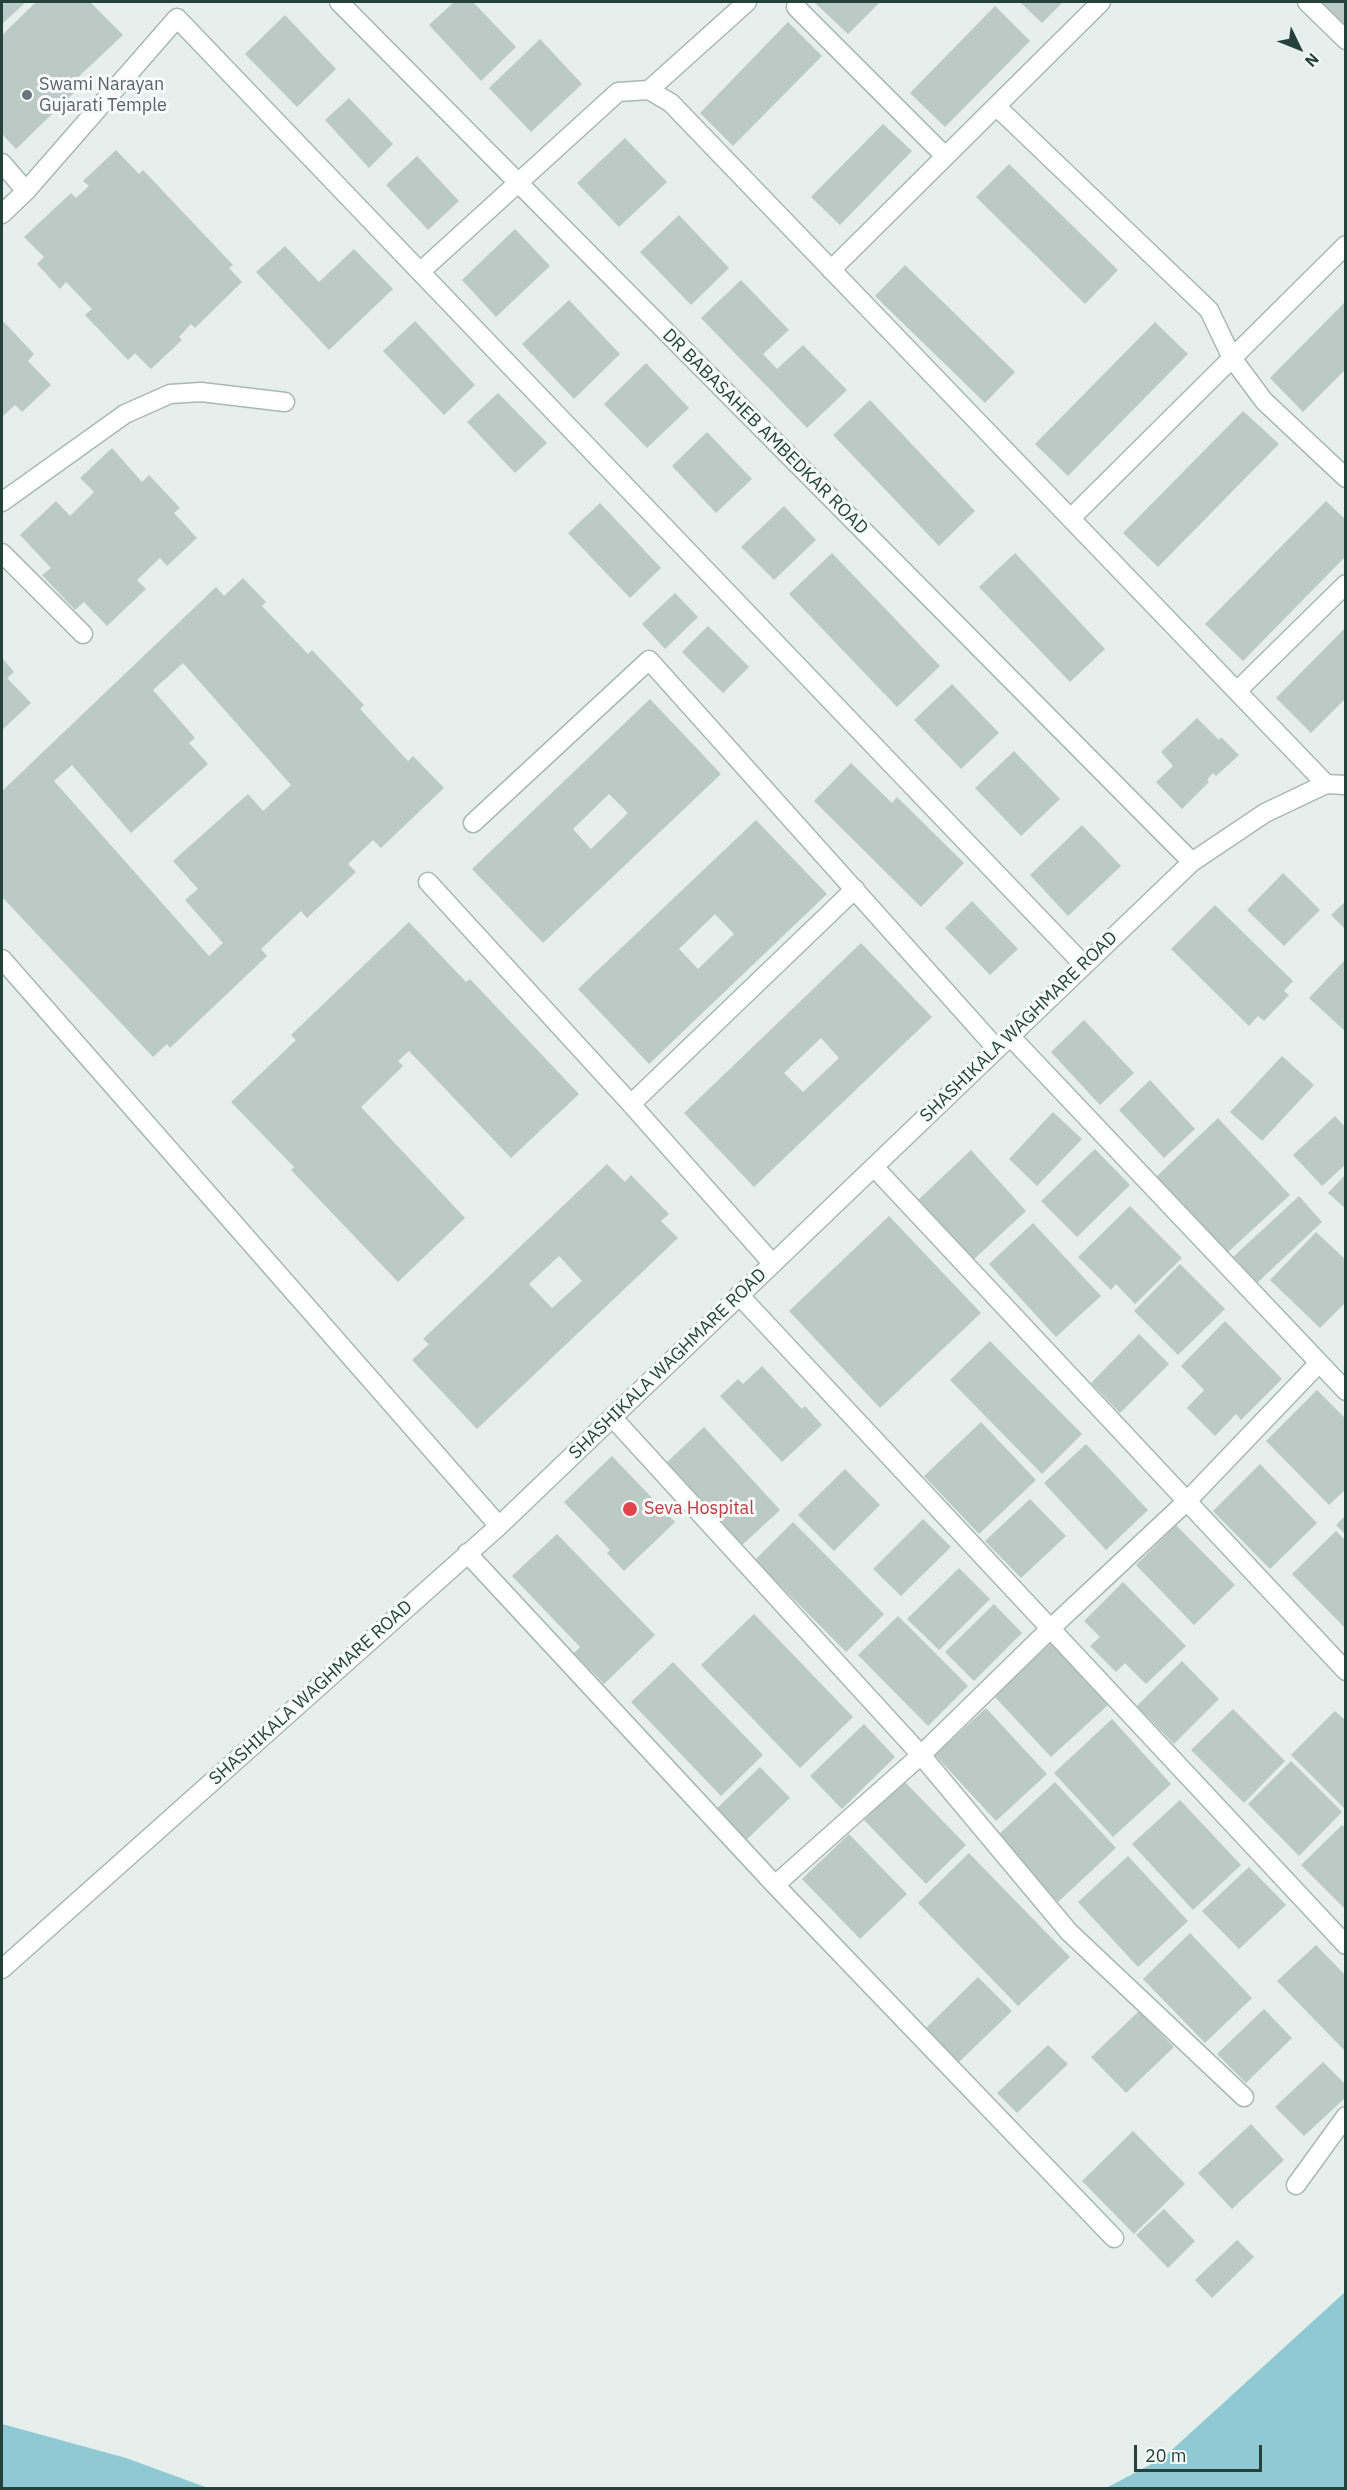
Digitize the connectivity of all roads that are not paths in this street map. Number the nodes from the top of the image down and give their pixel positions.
1 (339, 2) edge
2 (747, 2) edge
3 (1101, 2) edge
4 (1307, 2) edge
5 (796, 7) dead end
6 (1346, 39) edge
7 (649, 90) junction
8 (996, 106) junction
9 (945, 156) junction
10 (2, 163) edge
11 (518, 182) junction
12 (26, 191) junction
13 (2, 214) edge
14 (1346, 245) edge
15 (831, 270) junction
16 (420, 272) junction
17 (1232, 358) junction
18 (285, 402) dead end
19 (1346, 478) edge
20 (2, 502) edge
21 (1071, 518) junction
22 (2, 553) edge
23 (1346, 584) edge
24 (83, 634) dead end
25 (1237, 691) junction
26 (1326, 784) junction
27 (1346, 785) edge
28 (474, 824) dead end
29 (1192, 862) junction
30 (428, 882) dead end
31 (855, 890) junction
32 (2, 959) edge
33 (1084, 965) junction
34 (1010, 1036) junction
35 (997, 1049) junction
36 (631, 1104) junction
37 (874, 1167) junction
38 (773, 1264) junction
39 (739, 1295) junction
40 (1319, 1363) junction
41 (1346, 1391) edge
42 (612, 1417) junction
43 (1186, 1501) junction
44 (499, 1526) junction
45 (467, 1553) junction
46 (1050, 1629) junction
47 (1346, 1671) edge
48 (921, 1755) junction
49 (775, 1885) junction
50 (1346, 1945) edge
51 (2, 1969) edge
52 (1244, 2097) dead end
53 (1346, 2116) edge
54 (1296, 2185) dead end
55 (1114, 2238) dead end

1 - 11 street, DR BABASAHEB AMBEDKAR ROAD
2 - 7 street
3 - 8 street
4 - 6 street
5 - 9 street
7 - 11 street
7 - 15 street
8 - 9 street
8 - 17 street
9 - 15 street
10 - 12 street
11 - 16 street
11 - 29 street, DR BABASAHEB AMBEDKAR ROAD
12 - 13 street
12 - 16 street
14 - 17 street
15 - 21 street
16 - 33 street
17 - 19 street
17 - 21 street
18 - 20 street
21 - 25 street
22 - 24 street
23 - 25 street
25 - 26 street
26 - 27 street, SHASHIKALA WAGHMARE ROAD
26 - 29 street, SHASHIKALA WAGHMARE ROAD
28 - 31 street
29 - 33 street, SHASHIKALA WAGHMARE ROAD
30 - 36 street
31 - 35 street
31 - 36 street
32 - 44 street
33 - 34 street, SHASHIKALA WAGHMARE ROAD
34 - 35 street, SHASHIKALA WAGHMARE ROAD
34 - 40 street
35 - 37 street, SHASHIKALA WAGHMARE ROAD
36 - 38 street
37 - 38 street, SHASHIKALA WAGHMARE ROAD
37 - 43 street
38 - 39 street, SHASHIKALA WAGHMARE ROAD
39 - 42 street, SHASHIKALA WAGHMARE ROAD
39 - 46 street
40 - 41 street
40 - 43 street
42 - 44 street, SHASHIKALA WAGHMARE ROAD
42 - 48 street
43 - 46 street
43 - 47 street
44 - 45 street, SHASHIKALA WAGHMARE ROAD
45 - 49 street
45 - 51 street, SHASHIKALA WAGHMARE ROAD
46 - 48 street
46 - 50 street
48 - 49 street
48 - 52 street
49 - 55 street
53 - 54 street

